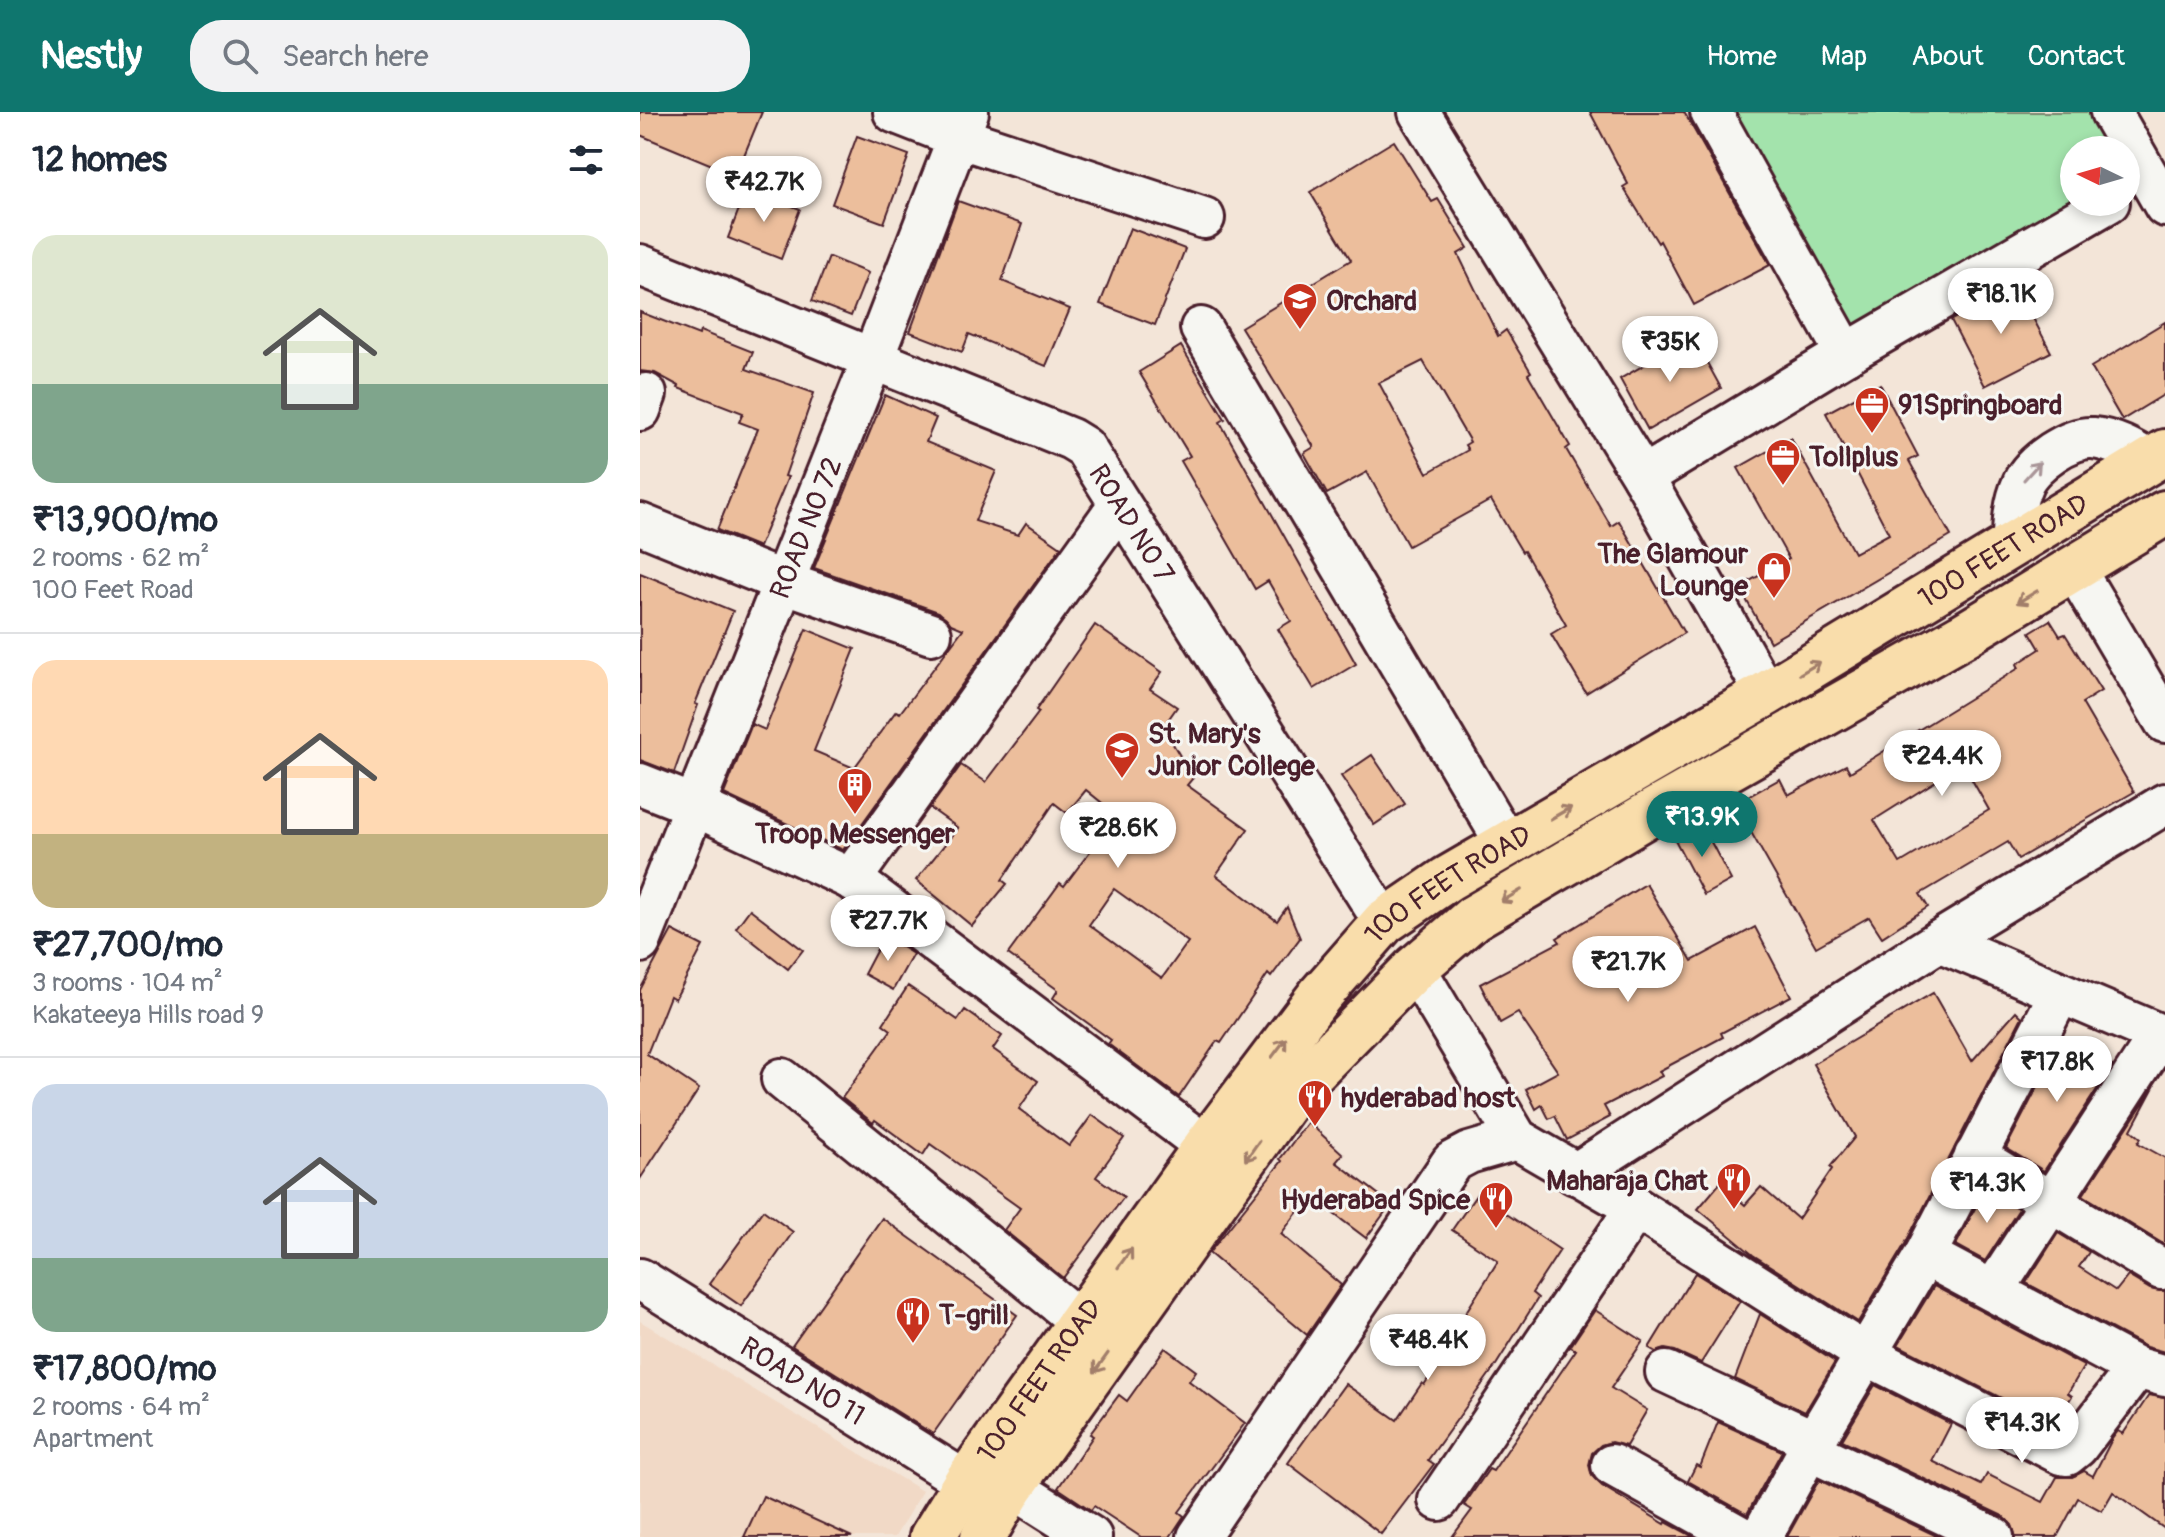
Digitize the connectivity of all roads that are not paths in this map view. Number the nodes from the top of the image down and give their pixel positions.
1 (894, 112) edge
2 (1419, 112) edge
3 (1711, 112) edge
4 (2111, 112) edge
5 (963, 124) edge
6 (2147, 193) edge
7 (2085, 216) edge
8 (1204, 218) dead end
9 (640, 265) edge
10 (1201, 328) dead end
11 (1846, 354) junction
12 (873, 358) junction
13 (2157, 457) edge
14 (1643, 477) junction
15 (1119, 505) junction
16 (2165, 513) edge
17 (640, 524) edge
18 (2013, 544) junction
19 (2074, 568) junction
20 (783, 582) junction
21 (931, 634) dead end
22 (1766, 694) junction
23 (2165, 722) edge
24 (1695, 735) junction
25 (1719, 774) junction
26 (640, 784) edge
27 (2165, 804) edge
28 (693, 805) junction
29 (1507, 845) junction
30 (851, 879) junction
31 (1384, 922) junction
32 (1939, 941) junction
33 (640, 942) edge
34 (1415, 968) junction
35 (2060, 993) junction
36 (2162, 1036) edge
37 (782, 1079) dead end
38 (1517, 1139) junction
39 (1206, 1146) junction
40 (1975, 1156) junction
41 (1575, 1174) junction
42 (2050, 1202) junction
43 (1636, 1208) junction
44 (1925, 1255) junction
45 (2161, 1269) dead end
46 (640, 1279) edge
47 (1993, 1291) junction
48 (1080, 1321) junction
49 (1867, 1355) junction
50 (1666, 1372) dead end
51 (2151, 1372) edge
52 (1812, 1445) junction
53 (1612, 1465) dead end
54 (966, 1482) junction
55 (1012, 1487) junction
56 (1439, 1500) dead end
57 (932, 1537) edge
58 (983, 1537) edge
59 (1091, 1537) edge
60 (1198, 1537) edge
61 (1741, 1537) edge
62 (1761, 1537) edge
63 (1993, 1537) edge

1 - 5 street
2 - 14 street
3 - 11 street
4 - 6 street
5 - 8 street
5 - 12 street, ROAD NO 72
7 - 11 street
9 - 12 street, ROAD NO 7
10 - 29 street
11 - 14 street
12 - 15 street, ROAD NO 7
12 - 20 street, ROAD NO 72
13 - 18 main road, 100 FEET ROAD
18 -> 13 street
14 - 22 street
15 - 30 street
15 - 31 street, ROAD NO 7
16 - 19 main road, 100 FEET ROAD
17 - 20 street
22 -> 18 main road, 100 FEET ROAD
19 - 23 street
19 -> 25 main road, 100 FEET ROAD
20 - 21 street
20 - 28 street, ROAD NO 72
22 - 24 main road, 100 FEET ROAD
24 - 25 main road
29 -> 24 main road, 100 FEET ROAD
25 -> 34 main road, 100 FEET ROAD
26 - 28 street
27 - 32 street
28 - 30 street
28 - 33 street, ROAD NO 72
29 - 31 main road, 100 FEET ROAD
30 - 39 street
39 -> 31 main road, 100 FEET ROAD
32 - 35 street
32 - 41 street
34 - 38 street
34 -> 55 main road, 100 FEET ROAD
35 - 36 street
35 - 40 street
36 - 42 street
37 - 48 street
38 - 41 street
38 - 60 street
48 -> 39 main road, 100 FEET ROAD
40 - 42 street
40 - 44 street
41 - 43 street
42 - 45 street
42 - 47 street
43 - 49 street
43 - 56 street
44 - 47 street
44 - 49 street
46 - 54 street, ROAD NO 11
47 - 51 street
48 - 54 main road, 100 FEET ROAD
49 - 51 street
49 - 52 street
50 - 52 street
52 - 62 street
52 - 63 street
53 - 61 street
54 - 57 main road, 100 FEET ROAD
55 - 58 main road, 100 FEET ROAD
55 - 59 street

